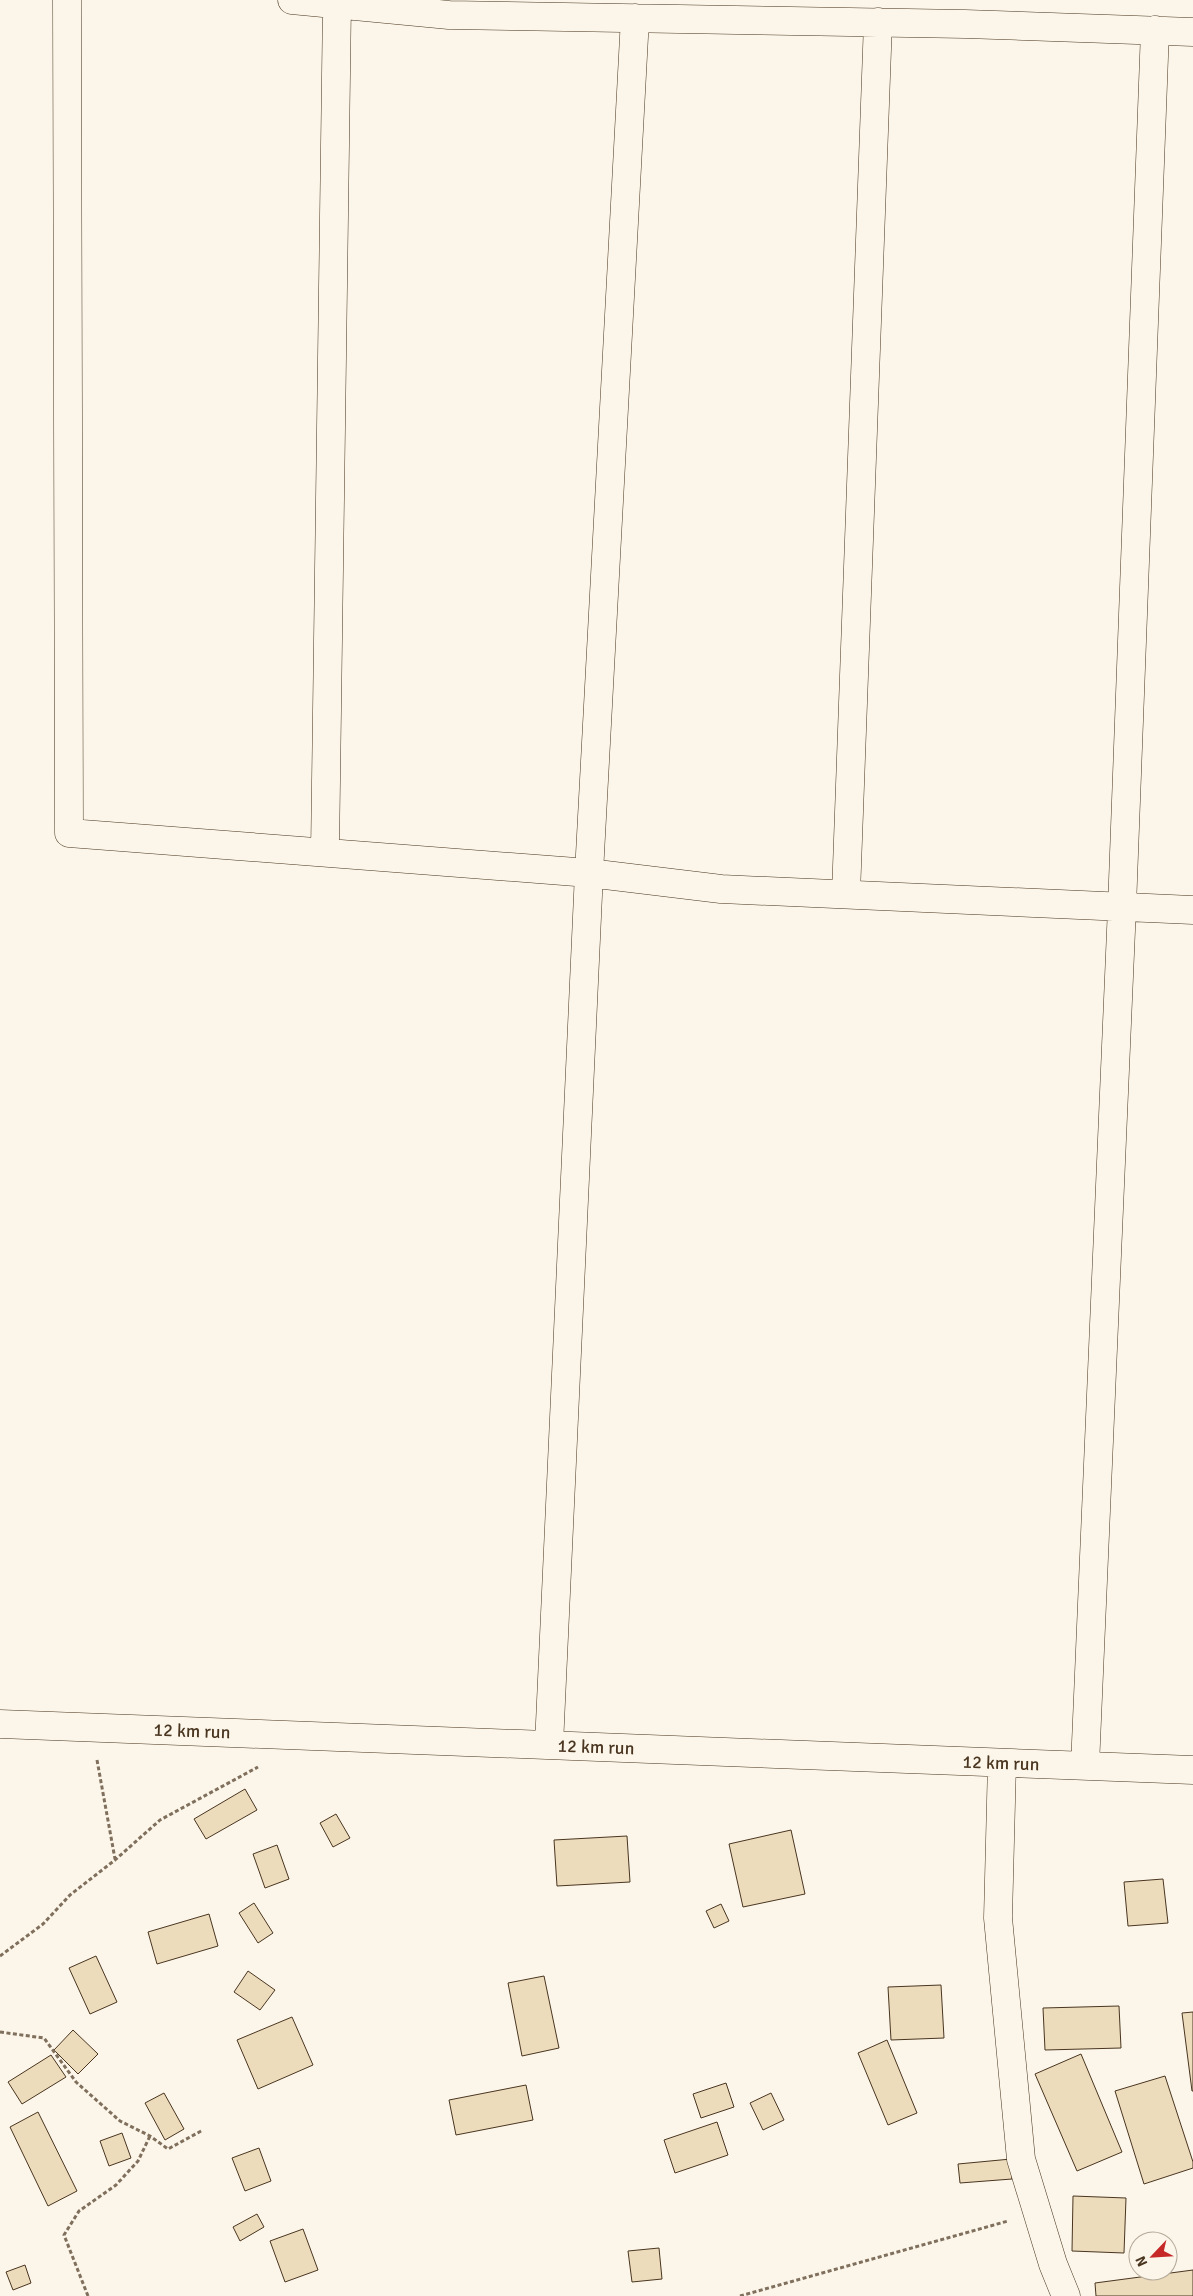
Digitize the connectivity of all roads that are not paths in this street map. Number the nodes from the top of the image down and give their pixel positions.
1 (67, 0) edge
2 (292, 0) edge
3 (337, 4) junction
4 (635, 18) junction
5 (878, 22) junction
6 (1155, 30) junction
7 (1193, 32) edge
8 (325, 852) junction
9 (590, 874) junction
10 (846, 894) junction
11 (1122, 907) junction
12 (1193, 910) edge
13 (0, 1724) edge
14 (550, 1745) junction
15 (1002, 1763) junction
16 (1086, 1766) junction
17 (1193, 1770) edge
18 (1066, 2296) edge

1 - 8 street
2 - 3 street
3 - 4 street
3 - 8 street
4 - 5 street
4 - 9 street
5 - 6 street
5 - 10 street
6 - 7 street
6 - 11 street
8 - 9 street
9 - 10 street
9 - 14 street
10 - 11 street
11 - 12 street
11 - 16 street
13 - 14 street, 12 km run
14 - 15 street, 12 km run
15 - 16 street, 12 km run
15 - 18 street
16 - 17 street, 12 km run

